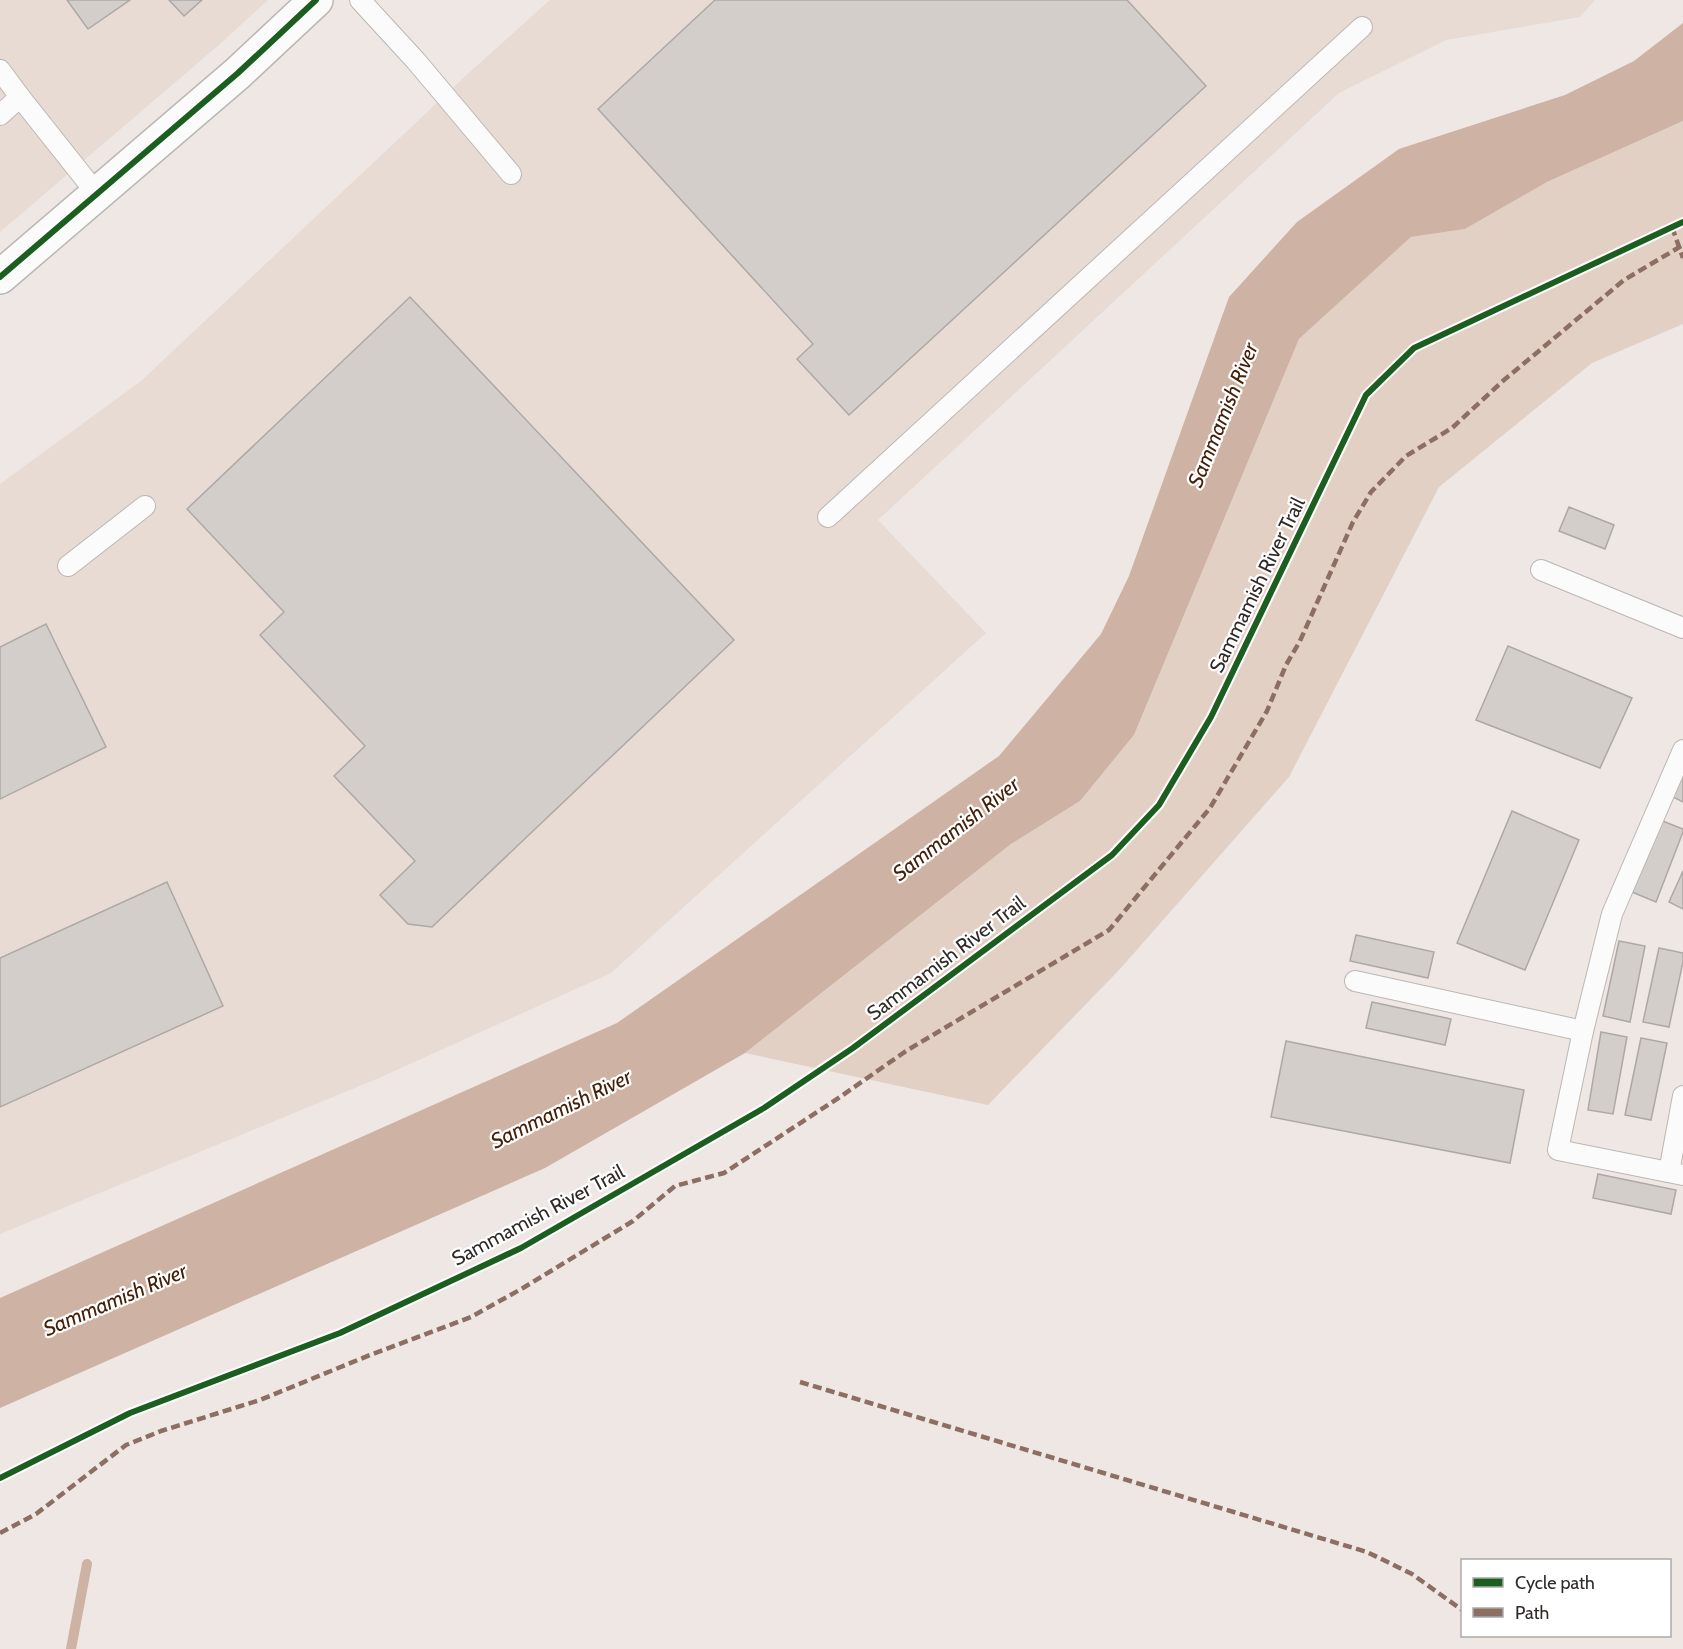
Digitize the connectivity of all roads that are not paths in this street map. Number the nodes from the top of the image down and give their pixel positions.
1 (316, 0) edge
2 (360, 0) edge
3 (1362, 27) dead end
4 (0, 70) edge
5 (20, 97) junction
6 (0, 115) edge
7 (511, 174) dead end
8 (97, 194) junction
9 (0, 277) edge
10 (145, 506) dead end
11 (828, 517) dead end
12 (68, 566) dead end
13 (1541, 570) dead end
14 (1683, 628) edge
15 (1683, 750) edge
16 (1355, 981) dead end
17 (1583, 1031) junction
18 (1683, 1096) edge
19 (1676, 1173) edge

1 - 8 main road
2 - 7 lane
3 - 11 lane
4 - 5 lane
5 - 6 lane
5 - 8 lane
8 - 9 main road
10 - 12 lane
13 - 14 lane
15 - 17 lane
16 - 17 lane
17 - 19 lane
18 - 19 lane

